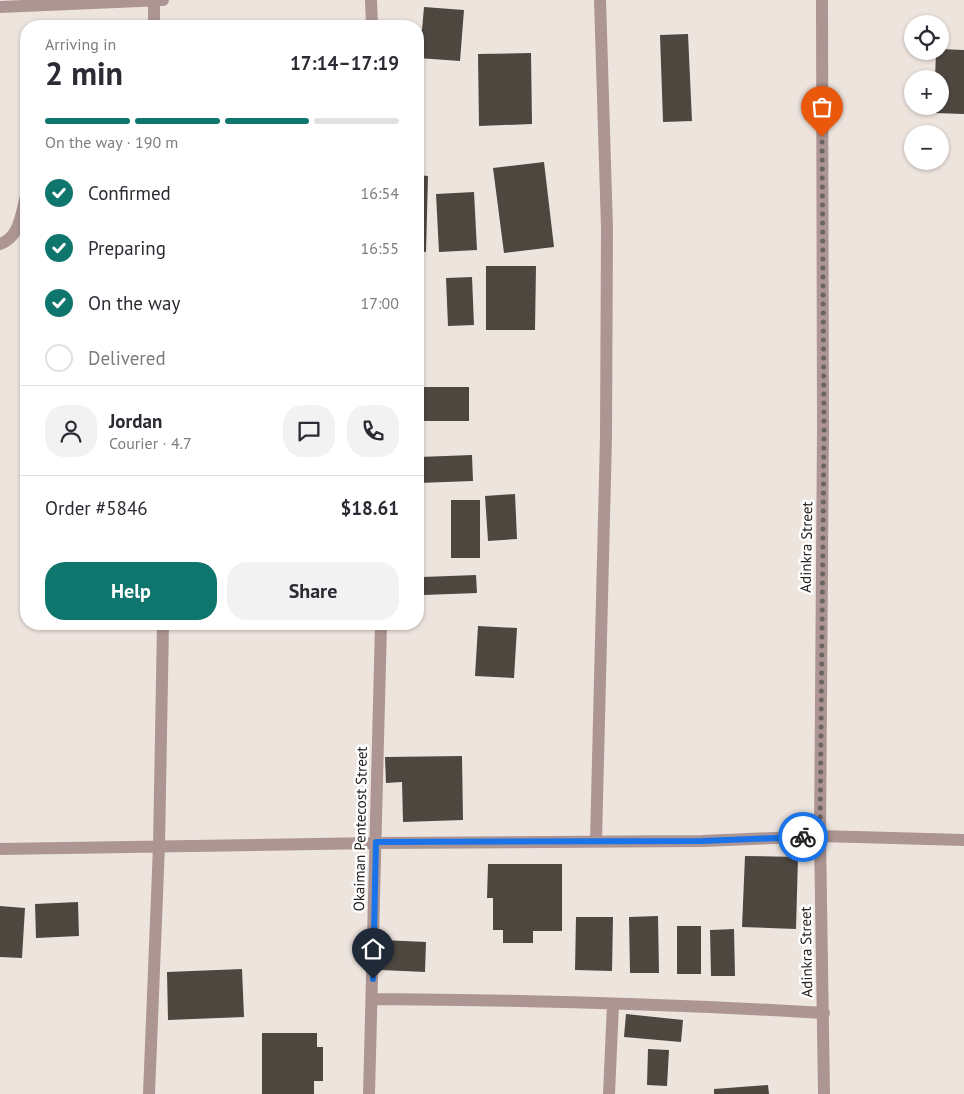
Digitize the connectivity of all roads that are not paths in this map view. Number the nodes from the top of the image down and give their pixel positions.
1 (154, 0) edge
2 (163, 0) edge
3 (371, 0) edge
4 (600, 0) edge
5 (822, 0) edge
6 (0, 7) edge
7 (154, 20) edge
8 (372, 20) edge
9 (20, 217) edge
10 (0, 244) edge
11 (163, 630) edge
12 (381, 630) edge
13 (820, 836) junction
14 (964, 840) edge
15 (596, 841) junction
16 (376, 842) junction
17 (159, 846) junction
18 (0, 849) edge
19 (373, 999) junction
20 (612, 1004) junction
21 (824, 1013) junction
22 (149, 1094) edge
23 (369, 1094) edge
24 (609, 1094) edge
25 (824, 1094) edge

1 - 2 street
1 - 6 street
1 - 7 street
3 - 8 street
4 - 15 street
5 - 13 street, Adinkra Street
9 - 10 street
11 - 17 street
12 - 16 street, Okaiman Pentecost Street
13 - 14 street
13 - 15 street
13 - 21 street, Adinkra Street
15 - 16 street
16 - 17 street
16 - 19 street, Okaiman Pentecost Street
17 - 18 street
17 - 22 street
19 - 20 street
19 - 23 street, Okaiman Pentecost Street
20 - 21 street
20 - 24 street
21 - 25 street, Adinkra Street

